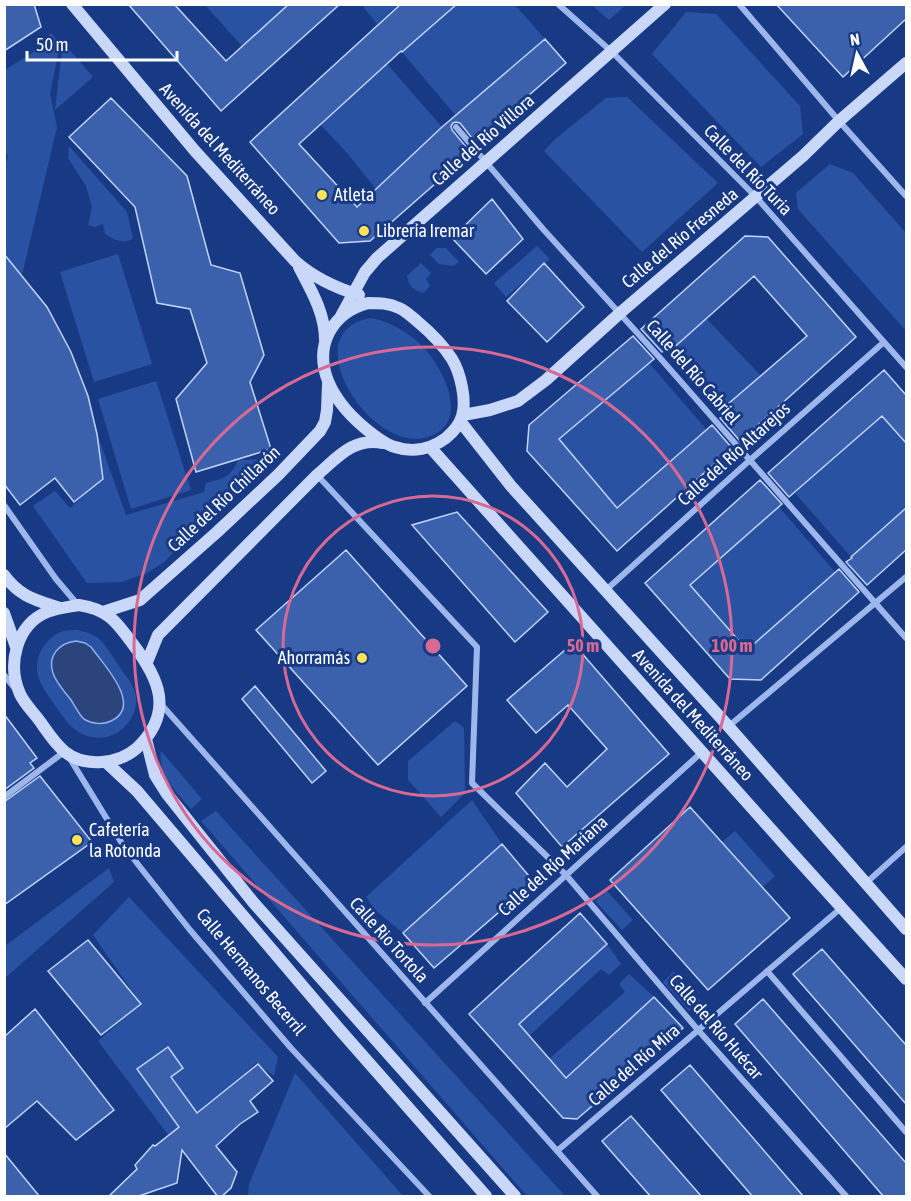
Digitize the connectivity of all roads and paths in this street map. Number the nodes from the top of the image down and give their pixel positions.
1 (72, 4) edge
2 (558, 4) edge
3 (665, 4) edge
4 (739, 4) edge
5 (612, 52) junction
6 (906, 63) edge
7 (839, 121) junction
8 (456, 128) dead end
9 (486, 162) junction
10 (906, 196) edge
11 (756, 197) junction
12 (295, 261) junction
13 (353, 293) junction
14 (378, 303) junction
15 (620, 313) junction
16 (341, 316) junction
17 (326, 341) junction
18 (884, 342) junction
19 (906, 367) edge
20 (328, 380) junction
21 (461, 418) junction
22 (385, 443) junction
23 (430, 447) junction
24 (750, 460) junction
25 (317, 475) junction
26 (4, 506) edge
27 (4, 575) edge
28 (906, 577) edge
29 (605, 590) junction
30 (875, 603) junction
31 (78, 605) junction
32 (60, 608) junction
33 (103, 612) junction
34 (4, 613) edge
35 (906, 638) edge
36 (16, 647) junction
37 (147, 662) junction
38 (4, 675) edge
39 (20, 695) junction
40 (159, 702) junction
41 (729, 727) junction
42 (146, 739) junction
43 (702, 752) junction
44 (66, 753) junction
45 (106, 762) junction
46 (4, 797) edge
47 (906, 847) edge
48 (566, 875) junction
49 (866, 884) junction
50 (841, 908) junction
51 (906, 929) edge
52 (767, 971) junction
53 (906, 979) edge
54 (425, 1003) junction
55 (698, 1030) junction
56 (906, 1132) edge
57 (557, 1151) junction
58 (429, 1197) edge
59 (486, 1197) edge
60 (515, 1197) edge
61 (597, 1197) edge
62 (846, 1197) edge

1 - 12 street, Avenida del Mediterráneo
2 - 5 street, Calle del Río Turia
3 - 5 street, Calle del Río Villora
4 - 7 street
5 - 9 street, Calle del Río Villora
5 - 11 street, Calle del Río Turia
6 - 7 street, Calle del Río Fresneda
7 - 10 street
7 - 11 street, Calle del Río Fresneda
8 - 9 street, Calle del Río Cabriel
9 - 13 street, Calle del Río Villora
9 - 15 street, Calle del Río Cabriel
11 - 15 street, Calle del Río Fresneda
11 - 18 street, Calle del Río Turia
12 - 13 street
12 - 17 street
13 - 14 street
13 - 16 street, Calle del Río Villora
14 - 16 street
14 - 21 street
15 - 21 street, Calle del Río Fresneda
15 - 24 street, Calle del Río Cabriel
16 - 17 street
17 - 20 street
18 - 19 street, Calle del Río Turia
18 - 24 street, Calle del Río Altarejos
20 - 22 street
20 - 33 street, Calle del Río Chillarón
21 - 23 street
21 - 29 street, Avenida del Mediterráneo
22 - 23 street
22 - 25 street
23 - 43 street, Avenida del Mediterráneo
24 - 29 street, Calle del Río Altarejos
24 - 30 street, Calle del Río Cabriel
25 - 37 street
25 - 48 street, Calle del Río Huécar
26 - 31 street
27 - 32 street
28 - 30 street
29 - 41 street, Avenida del Mediterráneo
30 - 35 street, Calle del Río Cabriel
30 - 41 street
31 - 32 street
31 - 33 street
32 - 36 street
33 - 37 street
34 - 36 street
36 - 39 street
37 - 40 street
38 - 39 street
39 - 44 street
40 - 42 street
40 - 54 street, Calle Rio Tortola
41 - 49 street, Avenida del Mediterráneo
42 - 45 street
42 - 60 street
43 - 48 street, Calle del Río Mariana
43 - 50 street, Avenida del Mediterráneo
44 - 45 street
44 - 46 street
44 - 58 street, Calle Hermanos Becerril
45 - 59 street, Calle Hermanos Becerril
47 - 49 street
48 - 54 street, Calle del Río Mariana
48 - 55 street, Calle del Río Huécar
49 - 51 street, Avenida del Mediterráneo
50 - 52 street, Calle del Río Mira
50 - 53 street, Avenida del Mediterráneo
52 - 55 street, Calle del Río Mira
52 - 56 street
54 - 57 street, Calle Rio Tortola
55 - 57 street, Calle del Río Mira
55 - 62 street, Calle del Río Huécar
57 - 61 street, Calle Rio Tortola

